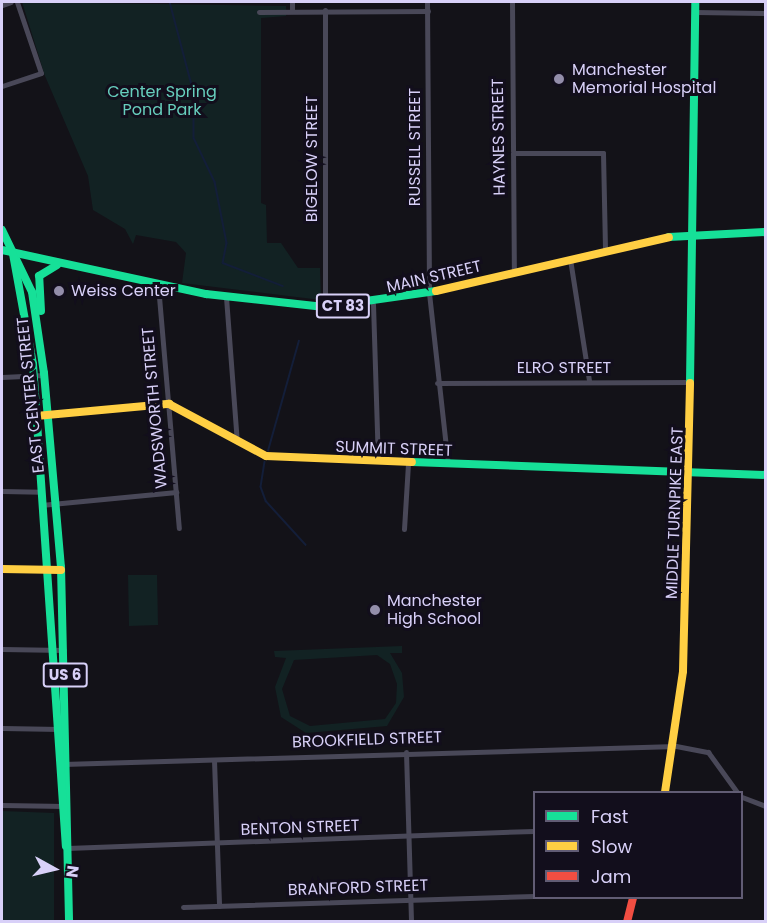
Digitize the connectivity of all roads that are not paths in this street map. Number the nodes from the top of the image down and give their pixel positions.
1 (11, 2) edge
2 (17, 2) edge
3 (292, 2) edge
4 (357, 2) edge
5 (428, 2) edge
6 (512, 2) edge
7 (695, 2) edge
8 (2, 5) edge
9 (325, 10) junction
10 (357, 10) junction
11 (292, 11) junction
12 (428, 11) junction
13 (260, 12) dead end
14 (695, 12) junction
15 (765, 13) edge
16 (2, 86) edge
17 (513, 153) junction
18 (2, 230) edge
19 (765, 232) edge
20 (693, 233) junction
21 (2, 250) edge
22 (604, 251) junction
23 (13, 253) junction
24 (570, 259) junction
25 (57, 265) junction
26 (514, 272) junction
27 (158, 285) junction
28 (429, 293) junction
29 (226, 297) junction
30 (373, 304) junction
31 (326, 307) junction
32 (39, 324) junction
33 (28, 326) junction
34 (45, 375) junction
35 (2, 376) edge
36 (34, 376) junction
37 (589, 381) junction
38 (691, 382) junction
39 (437, 383) junction
40 (169, 404) junction
41 (48, 415) junction
42 (36, 416) junction
43 (237, 442) junction
44 (378, 461) junction
45 (408, 463) junction
46 (448, 465) junction
47 (691, 474) junction
48 (765, 475) edge
49 (2, 491) edge
50 (40, 492) junction
51 (176, 492) junction
52 (56, 503) junction
53 (41, 505) junction
54 (179, 528) dead end
55 (404, 529) dead end
56 (2, 569) edge
57 (46, 570) junction
58 (61, 570) junction
59 (2, 649) edge
60 (51, 650) junction
61 (64, 650) junction
62 (2, 728) edge
63 (56, 729) junction
64 (67, 729) junction
65 (676, 746) junction
66 (406, 752) junction
67 (214, 760) junction
68 (58, 764) junction
69 (69, 764) junction
70 (665, 791) edge
71 (736, 791) edge
72 (743, 798) edge
73 (2, 805) edge
74 (65, 806) junction
75 (765, 806) edge
76 (533, 831) edge
77 (409, 838) junction
78 (216, 844) junction
79 (67, 848) junction
80 (533, 896) edge
81 (411, 899) junction
82 (632, 899) edge
83 (219, 906) junction
84 (183, 907) dead end
85 (69, 920) edge
86 (411, 921) edge
87 (627, 921) edge

1 - 8 street
2 - 16 street
3 - 11 street
4 - 10 street
5 - 12 street, RUSSELL STREET
6 - 17 street, HAYNES STREET
7 - 14 main road, MIDDLE TURNPIKE EAST
9 - 10 street
9 - 11 street
9 - 31 street, BIGELOW STREET
10 - 12 street
11 - 13 street
12 - 28 street, RUSSELL STREET
14 - 15 street
14 - 20 main road, MIDDLE TURNPIKE EAST
17 - 22 street
17 - 26 street, HAYNES STREET
18 - 23 main road, US 6
19 - 20 main road, MAIN STREET / CT 83
20 - 22 main road, MAIN STREET / CT 83
20 - 38 main road, MIDDLE TURNPIKE EAST
21 - 23 main road, MAIN STREET / CT 83
22 - 24 main road, MAIN STREET / CT 83
23 - 25 main road, MAIN STREET / CT 83
23 - 32 main road, EAST CENTER STREET / US 6
23 - 33 main road, EAST CENTER STREET / US 6
24 - 26 main road, MAIN STREET / CT 83
24 - 37 street
25 - 27 main road, MAIN STREET / CT 83
25 - 32 main road
26 - 28 main road, MAIN STREET / CT 83
27 - 29 main road, MAIN STREET / CT 83
27 - 40 street, WADSWORTH STREET
28 - 30 main road, MAIN STREET / CT 83
28 - 39 street, RUSSELL STREET
29 - 31 main road, MAIN STREET / CT 83
29 - 43 street
30 - 31 main road, MAIN STREET / CT 83
30 - 44 street
32 - 33 main road
32 - 34 main road, EAST CENTER STREET / US 6
33 - 36 main road, EAST CENTER STREET / US 6
34 - 36 street
34 - 41 main road, EAST CENTER STREET / US 6
35 - 36 street
36 - 42 main road, EAST CENTER STREET / US 6
37 - 38 street, ELRO STREET
37 - 39 street, ELRO STREET
38 - 47 main road, MIDDLE TURNPIKE EAST
39 - 46 street, RUSSELL STREET
40 - 41 main road
40 - 43 main road, SUMMIT STREET
40 - 51 street, WADSWORTH STREET
41 - 42 main road
41 - 52 main road, EAST CENTER STREET / US 6
42 - 50 main road, EAST CENTER STREET / US 6
43 - 44 main road, SUMMIT STREET
44 - 45 main road, SUMMIT STREET
45 - 46 main road, SUMMIT STREET
45 - 55 street
46 - 47 main road, SUMMIT STREET
47 - 48 main road, SUMMIT STREET
47 - 65 main road, MIDDLE TURNPIKE EAST
49 - 50 street
50 - 53 main road, EAST CENTER STREET / US 6
51 - 52 street
51 - 54 street, WADSWORTH STREET
52 - 53 street
52 - 58 main road, EAST CENTER STREET / US 6
53 - 57 main road, EAST CENTER STREET / US 6
56 - 57 main road
57 - 58 main road
57 - 60 main road, EAST CENTER STREET / US 6
58 - 61 main road, EAST CENTER STREET / US 6
59 - 60 street
60 - 61 street
60 - 63 main road, EAST CENTER STREET / US 6
61 - 64 main road, EAST CENTER STREET / US 6
62 - 63 street
63 - 64 street
63 - 68 main road, EAST CENTER STREET / US 6
64 - 69 main road, EAST CENTER STREET / US 6
65 - 66 street, BROOKFIELD STREET
65 - 70 main road, MIDDLE TURNPIKE EAST
65 - 71 street, BROOKFIELD STREET
66 - 67 street, BROOKFIELD STREET
66 - 77 street
67 - 69 street, BROOKFIELD STREET
67 - 78 street
68 - 69 street, BROOKFIELD STREET
68 - 74 main road, EAST CENTER STREET / US 6
69 - 74 main road, EAST CENTER STREET / US 6
72 - 75 street
73 - 74 street
74 - 79 main road, EAST CENTER STREET / US 6
76 - 77 street, BENTON STREET
77 - 78 street, BENTON STREET
77 - 81 street
78 - 79 street, BENTON STREET
78 - 83 street
79 - 85 main road, EAST CENTER STREET / US 6
80 - 81 street, BRANFORD STREET
81 - 83 street, BRANFORD STREET
81 - 86 street
82 - 87 main road
83 - 84 street, BRANFORD STREET

